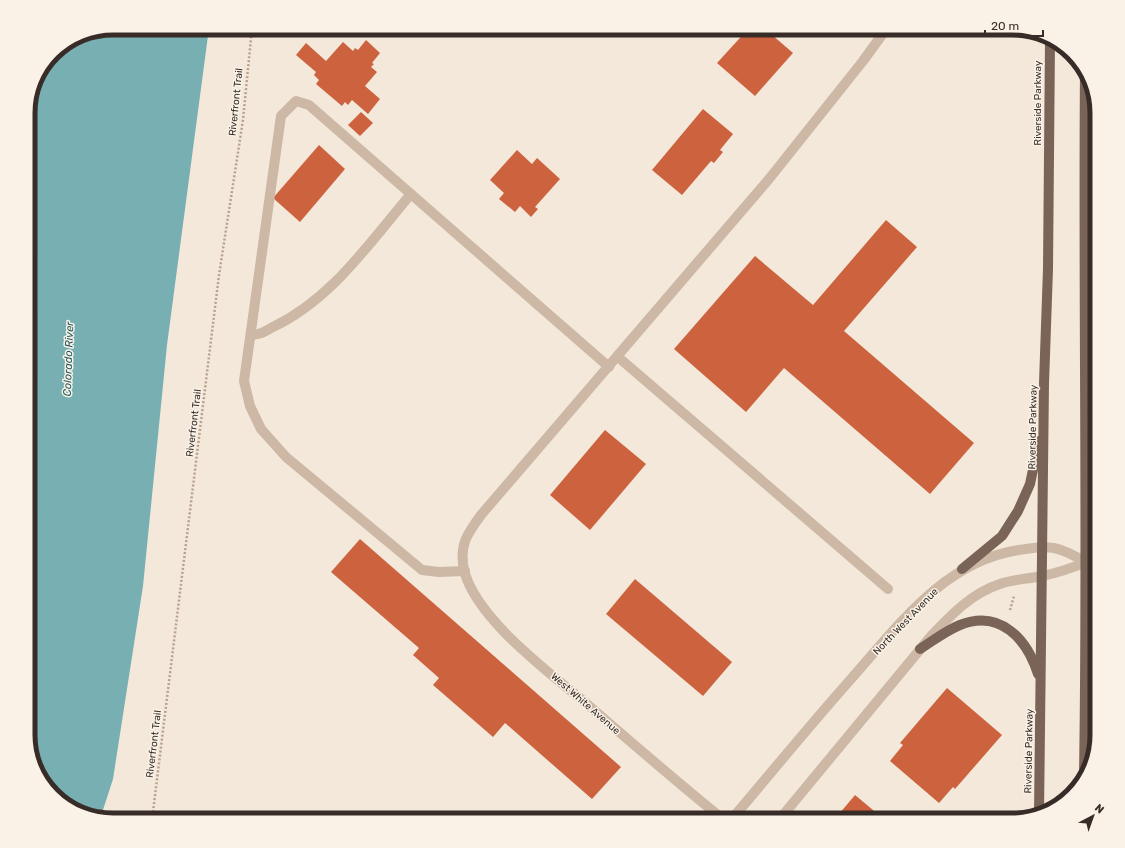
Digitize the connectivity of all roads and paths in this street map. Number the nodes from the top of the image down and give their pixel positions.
1 (251, 35) edge
2 (882, 35) edge
3 (1050, 45) edge
4 (1085, 85) edge
5 (411, 194) junction
6 (251, 334) junction
7 (618, 357) junction
8 (609, 367) junction
9 (1044, 420) junction
10 (1042, 547) junction
11 (1086, 562) junction
12 (962, 569) junction
13 (465, 571) junction
14 (1042, 576) junction
15 (888, 589) dead end
16 (1014, 593) dead end
17 (1010, 610) dead end
18 (920, 649) junction
19 (1041, 684) junction
20 (1084, 765) edge
21 (1039, 808) edge
22 (153, 813) edge
23 (715, 813) edge
24 (737, 813) edge
25 (785, 813) edge

1 - 22 path, Riverfront Trail
2 - 7 street, West White Avenue
3 - 9 main road, Riverside Parkway
4 - 11 main road
5 - 6 street
5 - 6 street
5 - 8 street
6 - 13 street
7 - 8 street, West White Avenue
7 - 15 street
8 - 13 street, West White Avenue
9 - 10 main road, Riverside Parkway
9 - 12 main road
10 - 11 street, North West Avenue
10 - 12 street, North West Avenue
10 - 14 main road, Riverside Parkway
11 - 14 street
11 - 20 main road
12 - 24 street, North West Avenue
13 - 23 street, West White Avenue
14 - 18 street
14 - 19 main road, Riverside Parkway
16 - 17 path
18 - 19 main road
18 - 25 street
19 - 21 main road, Riverside Parkway

